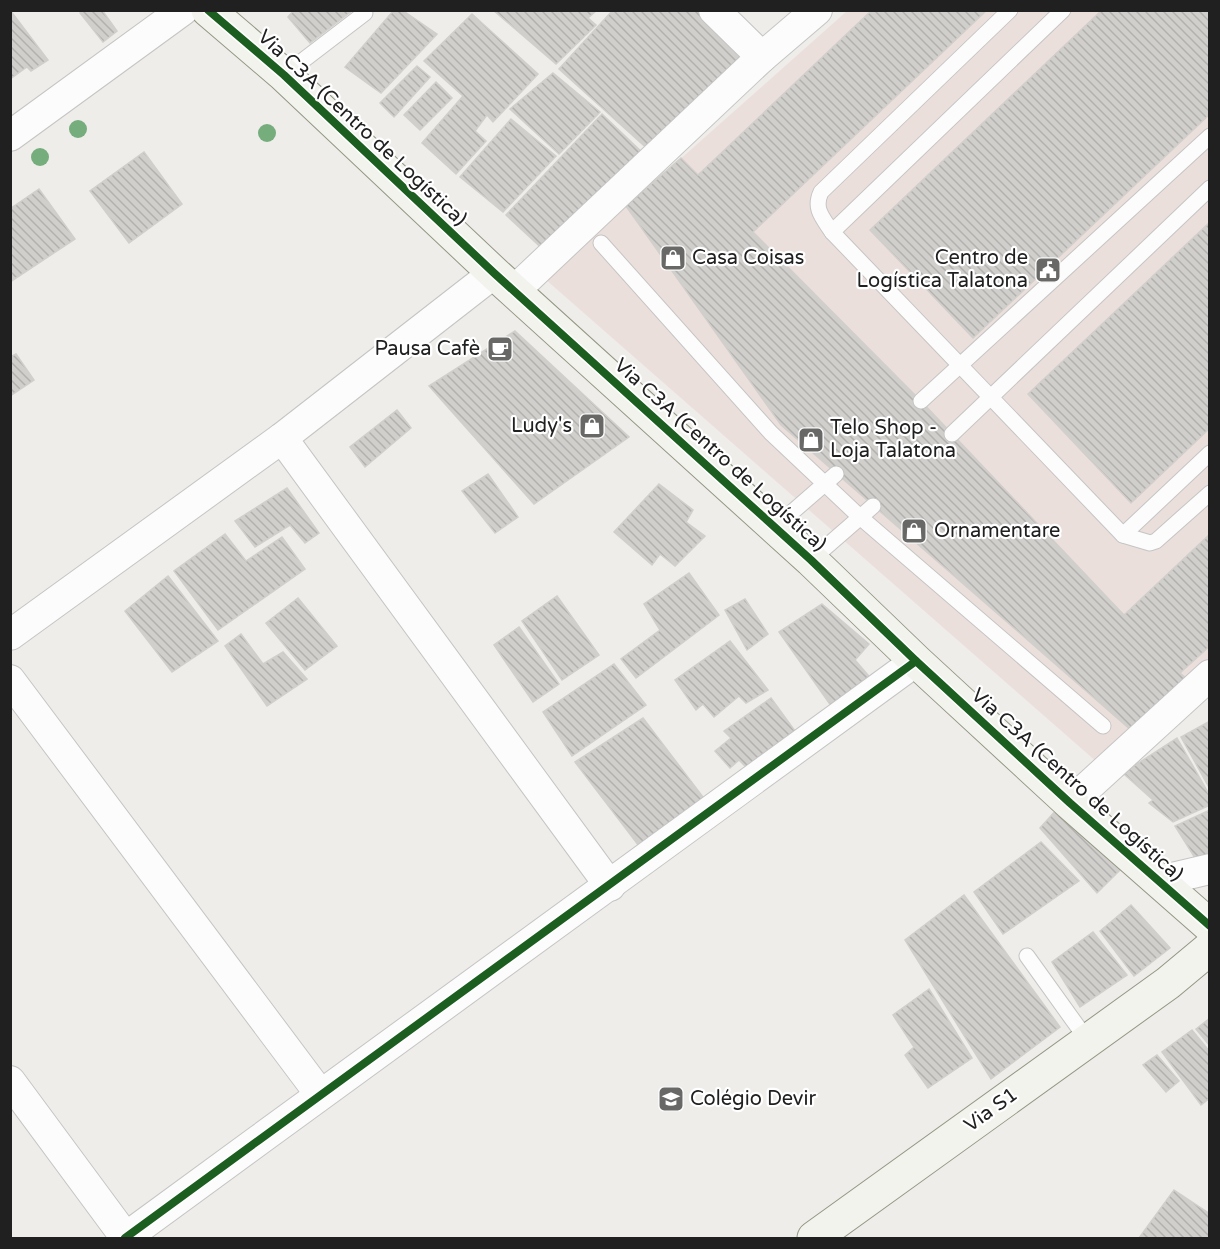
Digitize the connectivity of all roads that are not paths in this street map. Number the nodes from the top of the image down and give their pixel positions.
1 (183, 10) edge
2 (208, 10) edge
3 (714, 10) edge
4 (817, 10) edge
5 (1010, 10) edge
6 (1063, 10) edge
7 (365, 13) dead end
8 (762, 57) junction
9 (284, 75) junction
10 (10, 136) edge
11 (1209, 136) edge
12 (1209, 188) edge
13 (832, 232) junction
14 (601, 243) dead end
15 (504, 282) junction
16 (960, 366) junction
17 (992, 397) junction
18 (921, 401) dead end
19 (952, 434) dead end
20 (282, 438) junction
21 (1209, 453) edge
22 (830, 478) junction
23 (1209, 493) edge
24 (873, 506) dead end
25 (860, 518) junction
26 (775, 527) junction
27 (1123, 535) junction
28 (811, 560) junction
29 (10, 635) edge
30 (916, 661) junction
31 (1209, 675) edge
32 (10, 680) edge
33 (1103, 726) dead end
34 (1070, 803) junction
35 (1209, 869) edge
36 (1159, 881) junction
37 (610, 886) junction
38 (1208, 927) edge
39 (1027, 956) dead end
40 (1088, 1041) junction
41 (10, 1081) edge
42 (320, 1094) junction
43 (126, 1238) edge
44 (814, 1239) edge

1 - 10 street
2 - 9 street, Via C3A (Centro de Logística)
3 - 8 street
4 - 8 street
5 - 13 lane
6 - 13 lane
7 - 9 lane
8 - 15 street
9 - 15 street, Via C3A (Centro de Logística)
11 - 16 lane
12 - 17 lane
13 - 16 lane
14 - 22 lane
15 - 20 street
15 - 26 street, Via C3A (Centro de Logística)
16 - 17 lane
16 - 18 lane
17 - 19 lane
17 - 27 lane
20 - 29 street
20 - 37 street
21 - 27 lane
22 - 25 lane
22 - 26 lane
23 - 27 lane
24 - 25 lane
25 - 28 lane
25 - 33 lane
26 - 28 street, Via C3A (Centro de Logística)
28 - 30 street, Via C3A (Centro de Logística)
30 - 34 street, Via C3A (Centro de Logística)
30 - 37 street
31 - 34 street
32 - 42 street
34 - 36 street, Via C3A (Centro de Logística)
35 - 36 street
36 - 38 street, Via C3A (Centro de Logística)
37 - 42 street
38 - 40 street, Via S1
39 - 40 lane
40 - 44 street, Via S1
41 - 43 street
42 - 43 street

